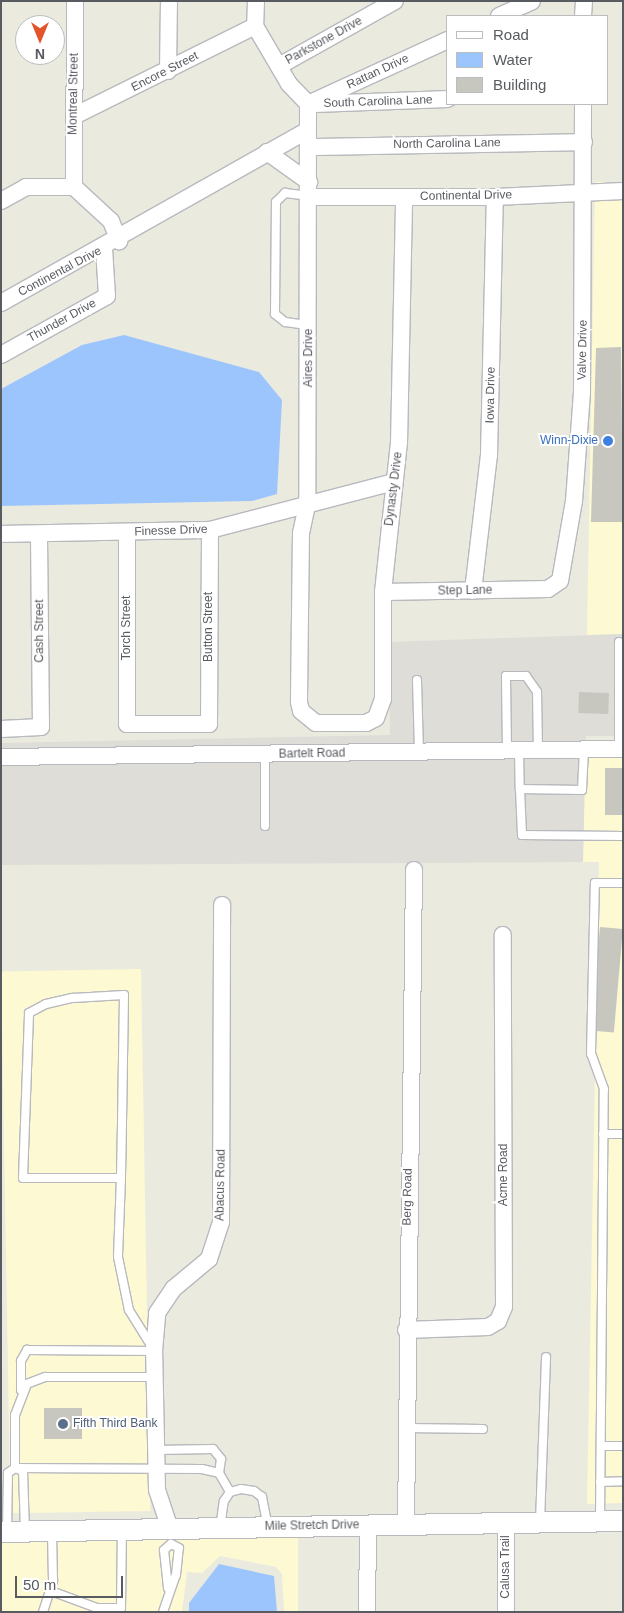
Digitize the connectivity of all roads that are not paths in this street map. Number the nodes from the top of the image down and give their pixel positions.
1 (76, 1) edge
2 (169, 1) edge
3 (256, 1) edge
4 (395, 1) edge
5 (532, 1) edge
6 (584, 1) edge
7 (501, 15) edge
8 (583, 15) edge
9 (255, 26) junction
10 (446, 41) edge
11 (279, 66) junction
12 (168, 71) junction
13 (446, 99) edge
14 (308, 104) junction
15 (583, 105) edge
16 (74, 116) junction
17 (308, 140) junction
18 (584, 142) junction
19 (267, 152) junction
20 (74, 186) junction
21 (309, 189) junction
22 (623, 191) edge
23 (585, 193) junction
24 (404, 197) junction
25 (495, 197) junction
26 (1, 201) edge
27 (111, 244) junction
28 (1, 303) edge
29 (309, 326) junction
30 (1, 355) edge
31 (394, 482) junction
32 (307, 505) junction
33 (210, 530) junction
34 (127, 532) junction
35 (1, 534) edge
36 (39, 535) junction
37 (548, 589) joint
38 (473, 591) junction
39 (383, 592) junction
40 (619, 642) dead end
41 (418, 680) dead end
42 (316, 723) joint
43 (127, 724) joint
44 (1, 729) edge
45 (584, 749) junction
46 (621, 749) edge
47 (513, 750) junction
48 (538, 750) junction
49 (419, 752) junction
50 (265, 755) junction
51 (1, 757) edge
52 (520, 789) junction
53 (265, 826) dead end
54 (623, 836) edge
55 (414, 870) dead end
56 (623, 882) edge
57 (222, 905) dead end
58 (503, 935) dead end
59 (603, 1134) junction
60 (623, 1134) edge
61 (121, 1178) junction
62 (406, 1330) junction
63 (154, 1351) junction
64 (546, 1358) dead end
65 (155, 1377) junction
66 (22, 1390) junction
67 (405, 1428) junction
68 (483, 1429) dead end
69 (600, 1446) junction
70 (623, 1446) edge
71 (156, 1450) junction
72 (14, 1468) junction
73 (156, 1470) junction
74 (219, 1473) junction
75 (600, 1482) junction
76 (623, 1482) edge
77 (230, 1492) junction
78 (600, 1521) junction
79 (623, 1521) edge
80 (540, 1522) junction
81 (506, 1523) junction
82 (368, 1524) junction
83 (406, 1524) junction
84 (268, 1527) junction
85 (220, 1528) junction
86 (122, 1530) junction
87 (11, 1531) edge
88 (52, 1531) junction
89 (171, 1537) junction
90 (168, 1588) junction
91 (52, 1591) junction
92 (120, 1610) edge
93 (43, 1612) edge
94 (163, 1612) edge
95 (366, 1612) edge
96 (506, 1612) edge

1 - 16 street, Montreal Street
2 - 12 street
3 - 9 street
4 - 11 street, Parkstone Drive
5 - 7 street
6 - 8 street
9 - 11 street
9 - 12 street, Encore Street
10 - 14 street, Rattan Drive
11 - 14 street
12 - 16 street, Encore Street
13 - 14 street, South Carolina Lane
14 - 17 street, Aires Drive
15 - 18 street, Valve Drive
16 - 20 street, Montreal Street
17 - 18 street, North Carolina Lane
17 - 19 street, Continental Drive
17 - 21 street, Aires Drive
18 - 23 street, Valve Drive
19 - 21 street
19 - 27 street, Continental Drive
20 - 26 street
20 - 27 street
21 - 24 street, Continental Drive
21 - 29 street, Aires Drive
21 - 29 lane
22 - 23 street, Continental Drive
23 - 25 street, Continental Drive
23 - 37 street, Valve Drive
24 - 25 street, Continental Drive
24 - 31 street, Dynasty Drive
25 - 38 street, Iowa Drive
27 - 28 street, Continental Drive
27 - 30 street, Thunder Drive
29 - 32 street, Aires Drive
31 - 32 street, Finesse Drive
31 - 39 street, Dynasty Drive
32 - 33 street, Finesse Drive
32 - 42 street, Aires Drive
33 - 34 street, Finesse Drive
33 - 43 street, Button Street
34 - 36 street, Finesse Drive
34 - 43 street, Torch Street
35 - 36 street, Finesse Drive
36 - 44 street, Cash Street
37 - 38 street, Step Lane
38 - 39 street, Step Lane
39 - 42 street, Dynasty Drive
40 - 46 lane
41 - 49 lane
45 - 46 street, Bartelt Road
45 - 48 street, Bartelt Road
45 - 52 lane
47 - 48 street, Bartelt Road
47 - 48 lane
47 - 49 street, Bartelt Road
47 - 52 lane
49 - 50 street, Bartelt Road
50 - 51 street, Bartelt Road
50 - 53 lane
52 - 54 lane
55 - 62 street, Berg Road
56 - 59 lane
57 - 63 street, Abacus Road
58 - 62 street, Acme Road
59 - 60 lane
59 - 69 lane
61 - 61 lane
61 - 63 lane
62 - 67 street, Berg Road
63 - 65 street, Abacus Road
63 - 66 lane
64 - 80 lane
65 - 66 lane
65 - 71 street, Abacus Road
66 - 72 lane
67 - 68 lane
67 - 83 street, Berg Road
69 - 70 lane
69 - 75 lane
71 - 73 street, Abacus Road
71 - 74 lane
72 - 73 lane
72 - 87 lane
72 - 87 lane
73 - 74 lane
73 - 89 street, Abacus Road
74 - 77 lane
75 - 76 lane
75 - 78 lane
77 - 84 lane
77 - 85 lane
78 - 79 street, Mile Stretch Drive
78 - 80 street, Mile Stretch Drive
80 - 81 street, Mile Stretch Drive
81 - 83 street, Mile Stretch Drive
81 - 96 street, Calusa Trail
82 - 83 street, Mile Stretch Drive
82 - 84 street, Mile Stretch Drive
82 - 95 street
84 - 85 street, Mile Stretch Drive
85 - 89 street, Mile Stretch Drive
86 - 88 street, Mile Stretch Drive
86 - 89 street, Mile Stretch Drive
86 - 92 lane
87 - 88 street, Mile Stretch Drive
88 - 91 lane
89 - 90 lane
89 - 90 lane
90 - 94 lane
91 - 92 lane
91 - 93 lane

